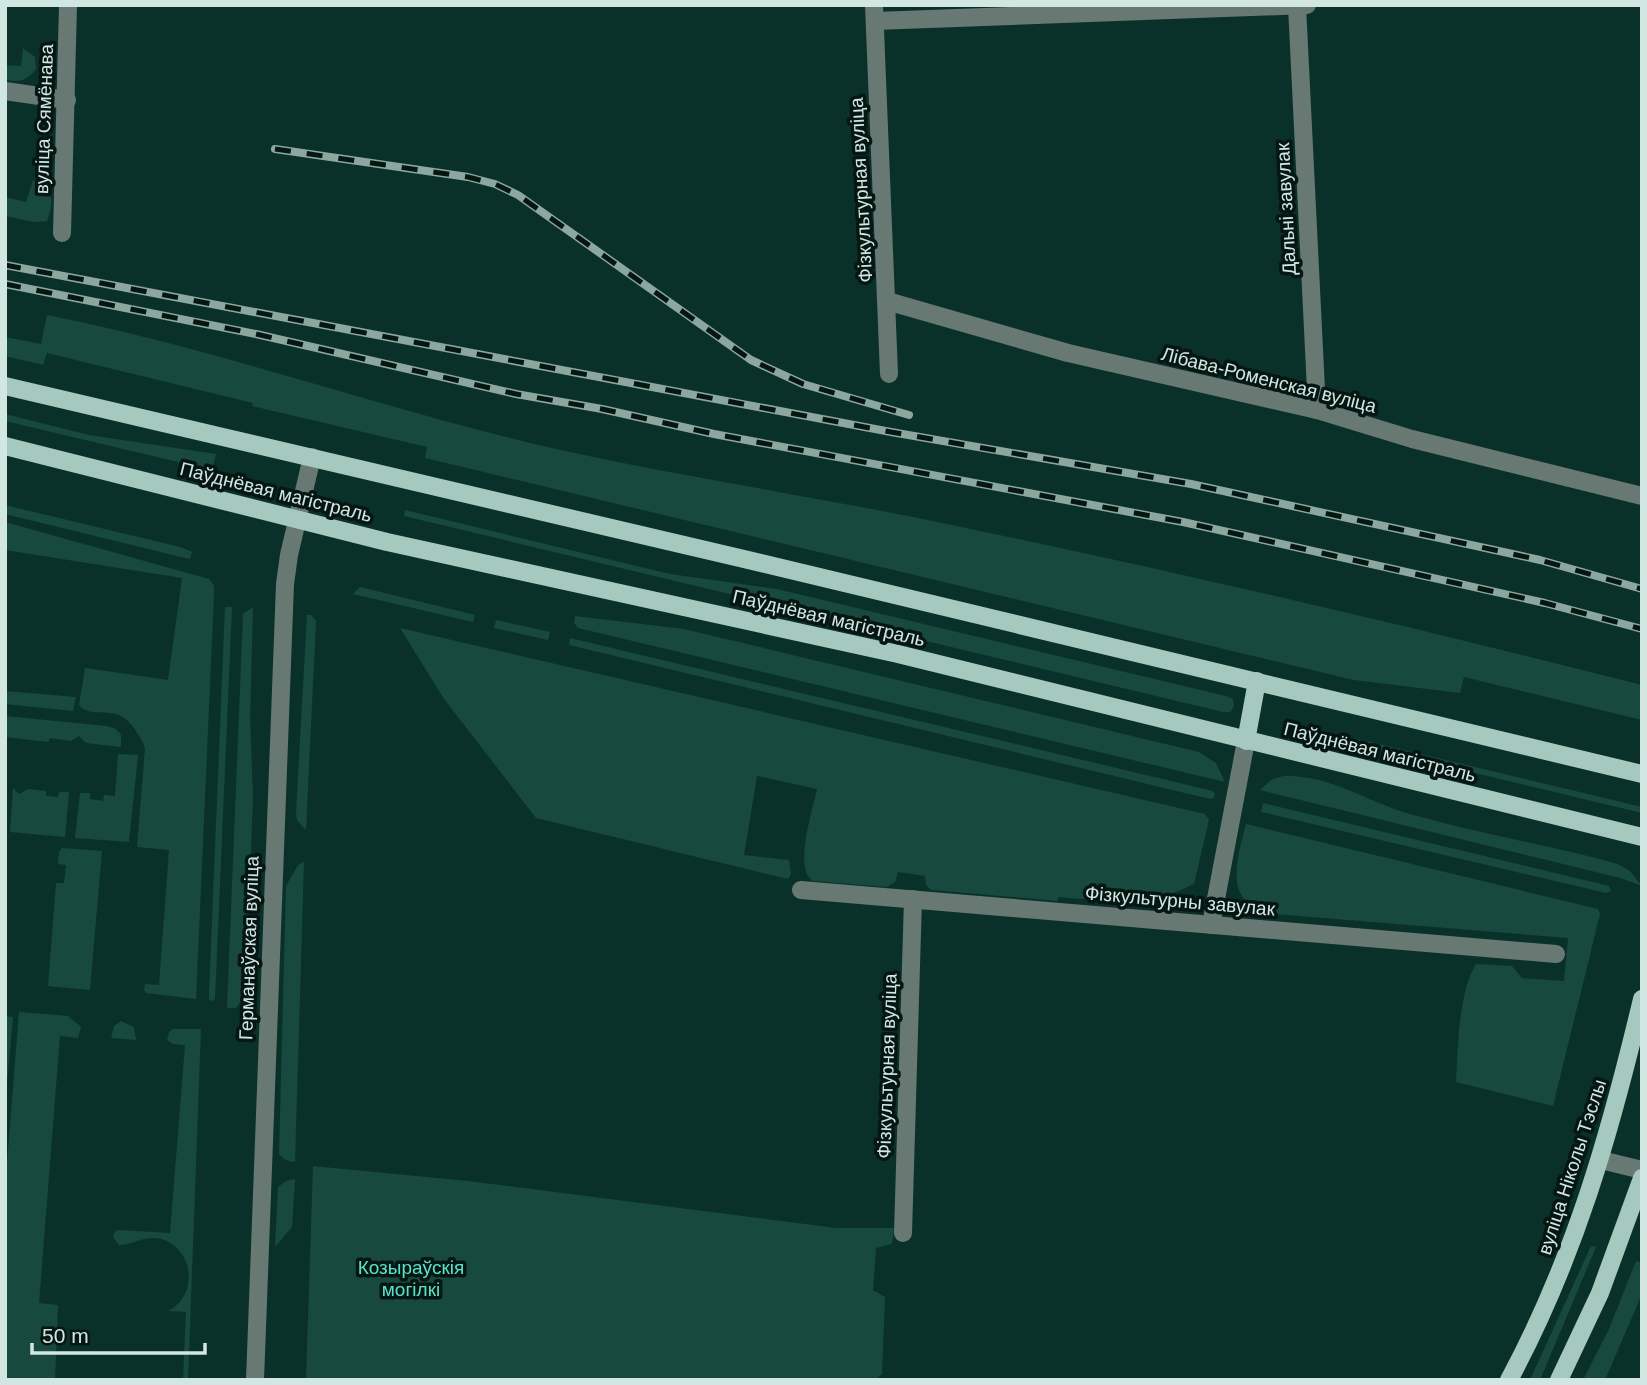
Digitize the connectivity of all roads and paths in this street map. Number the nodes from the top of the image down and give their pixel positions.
1 (68, 5) edge
2 (1307, 5) edge
3 (1297, 6) edge
4 (874, 13) edge
5 (5, 91) edge
6 (67, 100) junction
7 (62, 233) dead end
8 (887, 301) junction
9 (889, 374) dead end
10 (5, 386) edge
11 (1317, 410) junction
12 (5, 446) edge
13 (312, 457) junction
14 (1642, 496) edge
15 (298, 520) junction
16 (1257, 681) junction
17 (1246, 741) junction
18 (1642, 774) edge
19 (1642, 837) edge
20 (800, 890) dead end
21 (913, 899) junction
22 (1212, 925) junction
23 (1556, 954) dead end
24 (1642, 999) edge
25 (1601, 1160) junction
26 (1642, 1170) edge
27 (1642, 1178) edge
28 (903, 1233) dead end
29 (255, 1380) edge
30 (1508, 1380) edge
31 (1559, 1380) edge

1 - 6 street, вуліца Сямёнава
2 - 3 street
3 - 4 street
3 - 11 street, Дальні завулак
4 - 8 street, Фізкультурная вуліца
5 - 6 street
6 - 7 street, вуліца Сямёнава
8 - 9 street, Фізкультурная вуліца
8 - 11 street, Лібава-Роменская вуліца
10 - 13 main road, Паўднёвая магістраль
11 - 14 street, Лібава-Роменская вуліца
12 - 15 main road, Паўднёвая магістраль
13 - 15 street, Германаўская вуліца
13 - 16 main road, Паўднёвая магістраль
15 - 17 main road, Паўднёвая магістраль
15 - 29 street, Германаўская вуліца
16 - 17 main road
16 - 18 main road, Паўднёвая магістраль
17 - 19 main road, Паўднёвая магістраль
17 - 22 street
20 - 21 street, Фізкультурны завулак
21 - 22 street, Фізкультурны завулак
21 - 28 street, Фізкультурная вуліца
22 - 23 street, Фізкультурны завулак
24 - 25 main road, вуліца Ніколы Тэслы
25 - 26 street
25 - 30 main road, вуліца Ніколы Тэслы
27 - 31 main road

